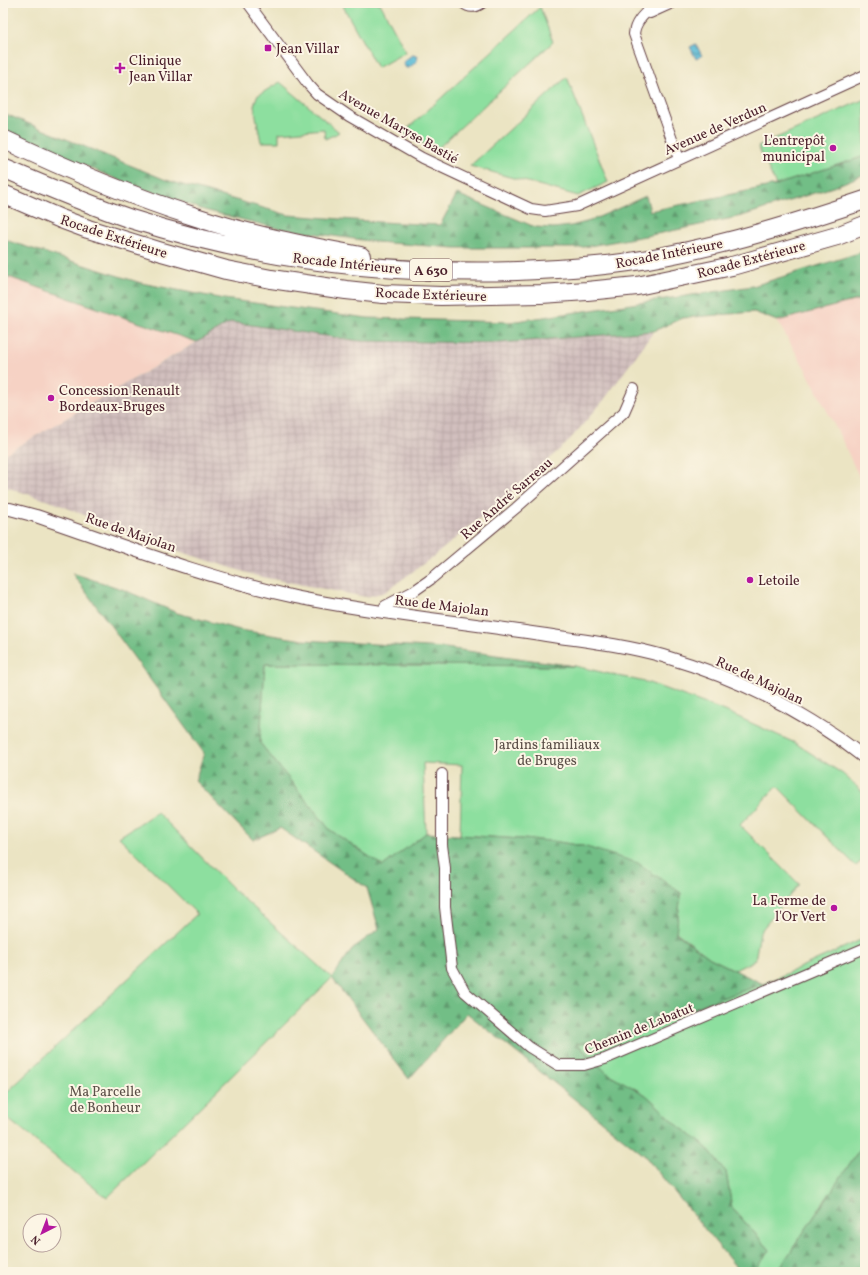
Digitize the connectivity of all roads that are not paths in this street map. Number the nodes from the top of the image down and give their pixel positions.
1 (248, 3) edge
2 (463, 3) edge
3 (482, 3) edge
4 (656, 3) edge
5 (672, 3) edge
6 (642, 16) junction
7 (865, 75) edge
8 (3, 139) edge
9 (679, 159) junction
10 (3, 168) edge
11 (3, 194) edge
12 (3, 199) edge
13 (865, 200) edge
14 (577, 206) joint
15 (61, 219) junction
16 (865, 226) edge
17 (449, 271) junction
18 (634, 388) dead end
19 (3, 509) edge
20 (384, 613) junction
21 (865, 758) edge
22 (442, 774) dead end
23 (865, 948) edge

1 - 14 street, Avenue Maryse Bastié
2 - 3 street
4 - 6 street
5 - 6 street
6 - 9 street
7 - 9 street, Avenue de Verdun
8 - 17 highway
9 - 14 street, Avenue de Verdun
10 - 17 highway, Rocade Intérieure / A 630
11 - 15 highway, Rocade Extérieure / A 630
12 - 15 highway
13 - 17 highway, Rocade Intérieure / A 630
15 - 16 highway, Rocade Extérieure / A 630
18 - 20 street, Rue André Sarreau
19 - 20 street, Rue de Majolan
20 - 21 street, Rue de Majolan
22 - 23 street, Chemin de Labatut

